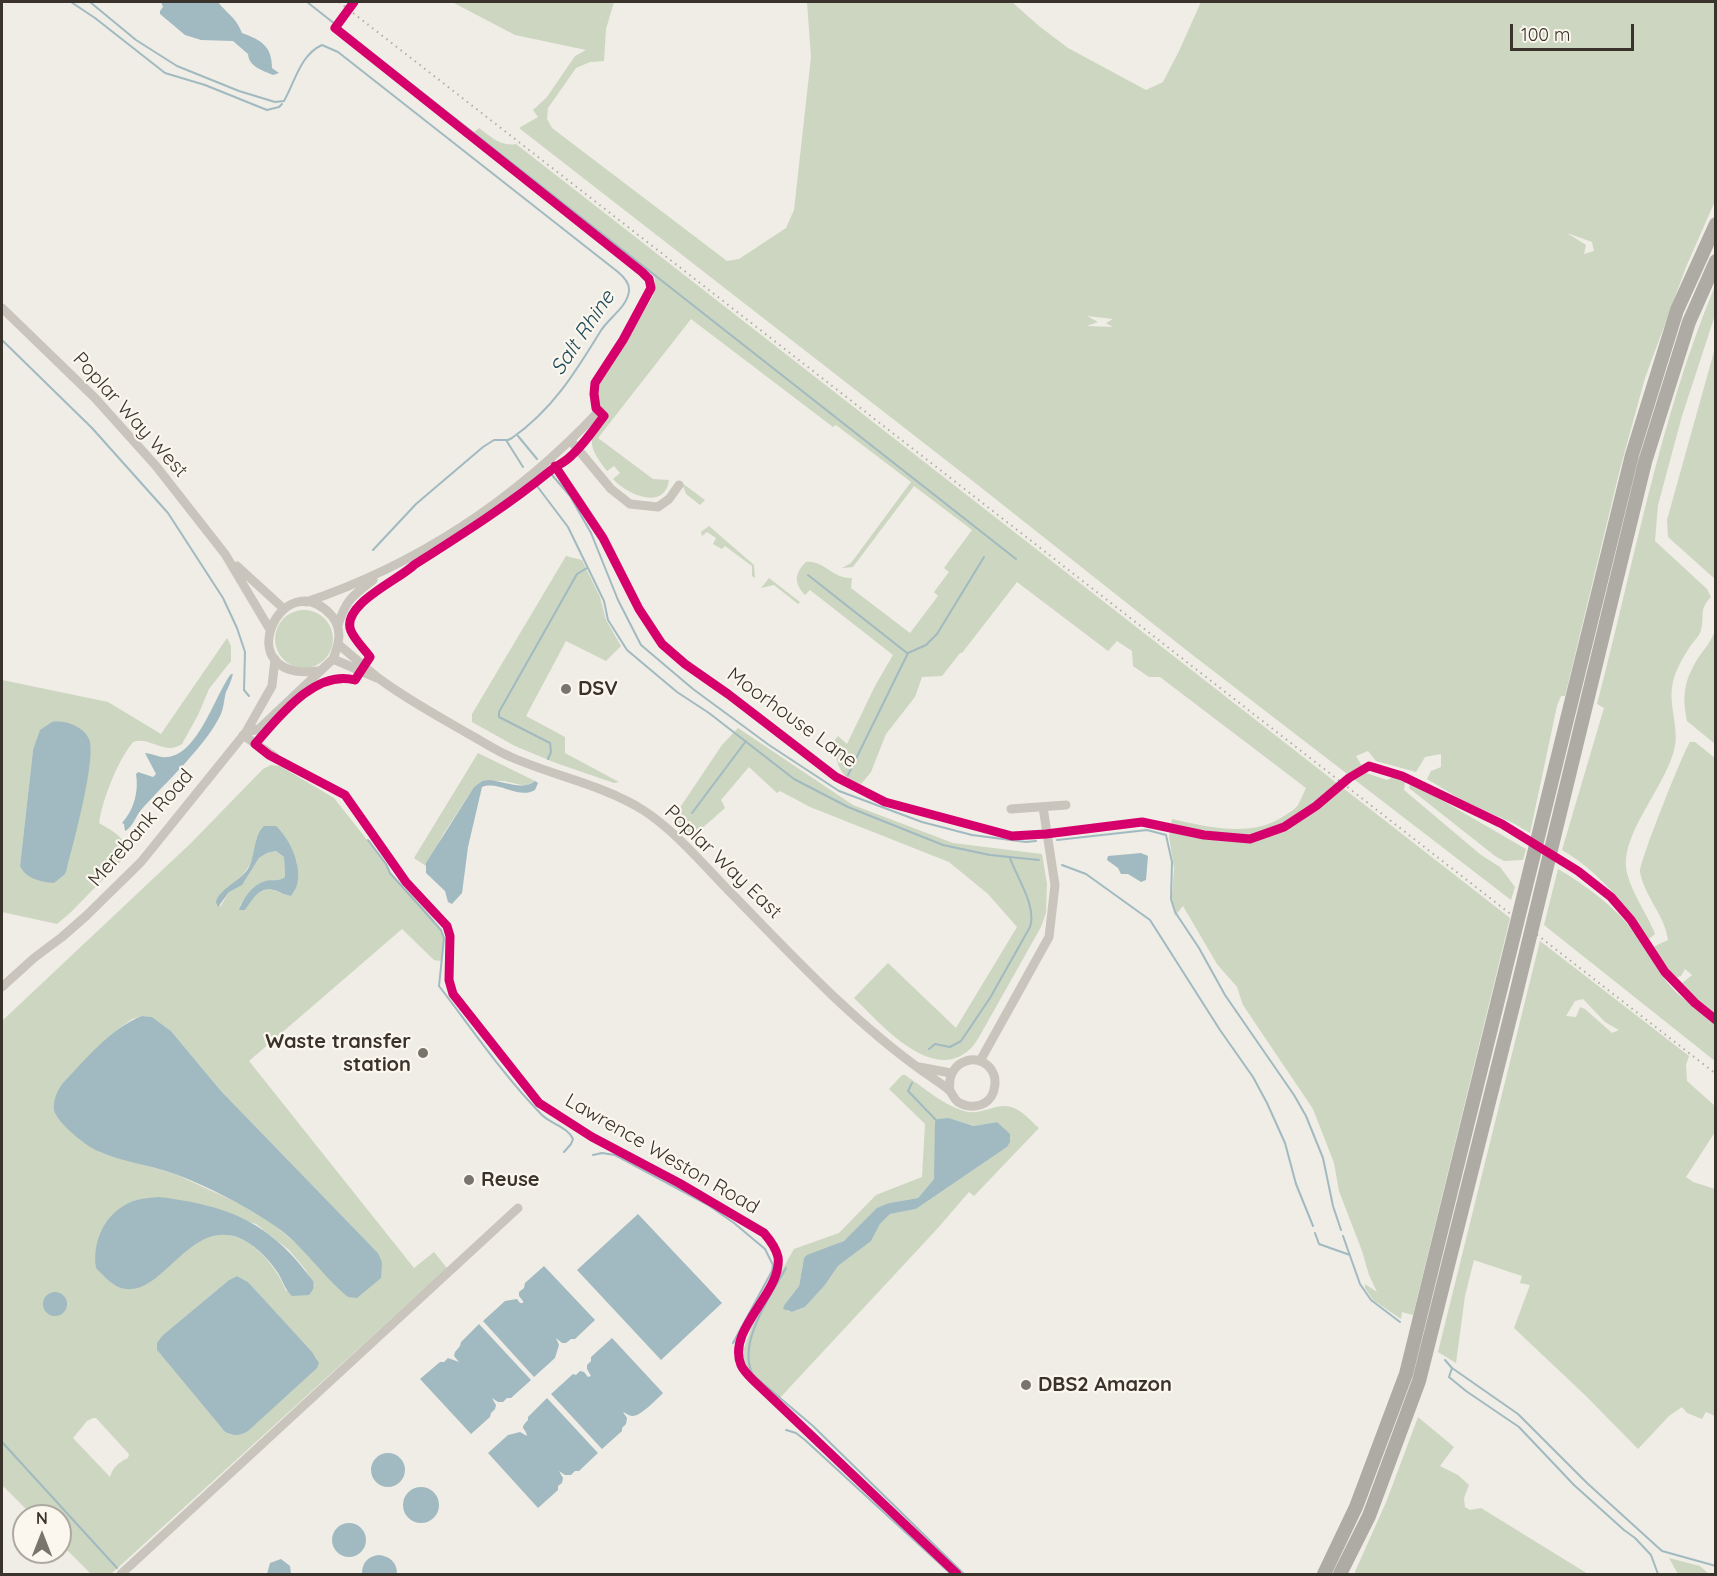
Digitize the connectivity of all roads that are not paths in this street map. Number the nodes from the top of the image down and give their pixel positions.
1 (1716, 224) edge
2 (1716, 261) edge
3 (2, 308) edge
4 (599, 411) dead end
5 (571, 441) junction
6 (679, 485) dead end
7 (225, 554) junction
8 (385, 572) junction
9 (306, 602) junction
10 (284, 609) junction
11 (338, 626) junction
12 (270, 628) junction
13 (339, 645) junction
14 (275, 659) junction
15 (333, 659) junction
16 (318, 671) junction
17 (379, 679) junction
18 (245, 734) junction
19 (275, 758) dead end
20 (1066, 805) dead end
21 (1043, 807) junction
22 (1011, 809) dead end
23 (2, 987) edge
24 (980, 1061) junction
25 (916, 1067) junction
26 (951, 1073) junction
27 (950, 1091) junction
28 (518, 1208) dead end
29 (121, 1575) edge
30 (1324, 1575) edge
31 (1340, 1575) edge

1 - 30 highway
2 - 31 highway
3 - 7 street, Poplar Way West
4 - 5 street
5 - 6 street
5 - 8 street
7 - 10 street, Poplar Way West
7 - 12 street, Poplar Way West
8 - 9 street
8 - 11 street
9 - 10 street
9 - 11 street
10 - 12 street
11 - 13 street
12 - 14 street
13 - 15 street
13 - 17 street, Poplar Way East
14 - 16 street
14 - 18 street, Merebank Road
15 - 16 street
15 - 17 street, Poplar Way East
16 - 18 street, Merebank Road
17 - 25 street, Poplar Way East
18 - 19 street
18 - 23 street, Merebank Road
20 - 21 street
21 - 22 street
21 - 24 street
24 - 26 street
24 - 27 street, Poplar Way East
25 - 26 street
25 - 27 street, Poplar Way East
26 - 27 street
28 - 29 street

